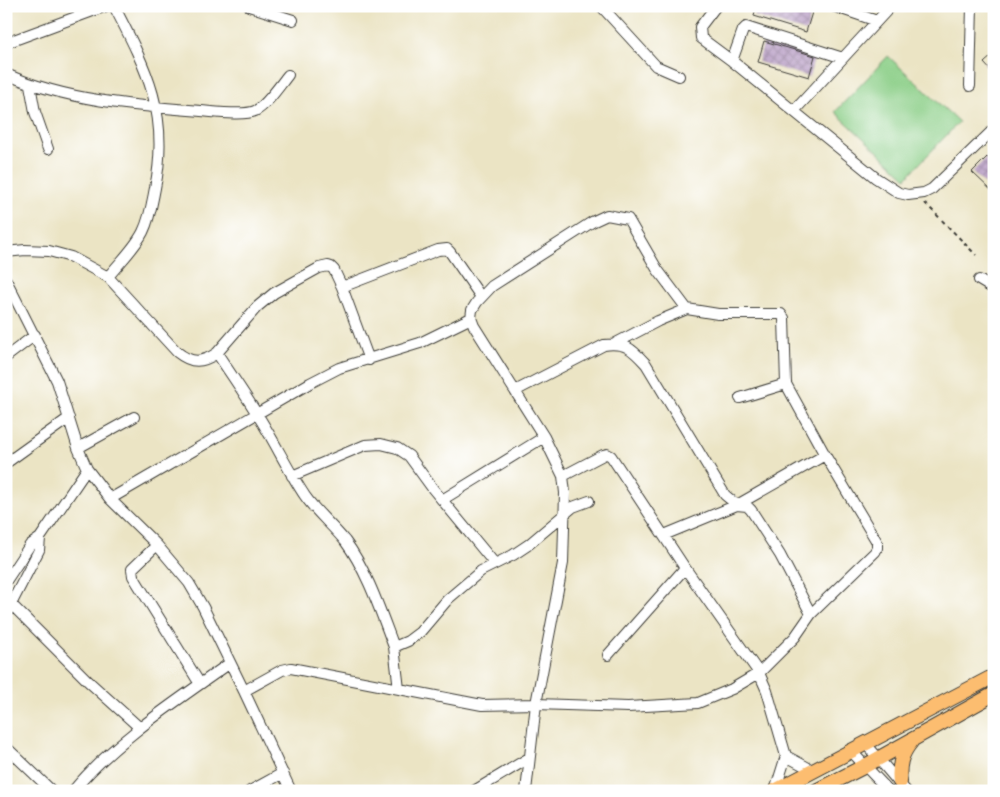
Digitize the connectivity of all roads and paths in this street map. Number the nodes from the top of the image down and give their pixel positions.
1 (106, 6) edge
2 (114, 6) edge
3 (250, 6) edge
4 (601, 6) edge
5 (716, 6) edge
6 (833, 6) edge
7 (891, 6) edge
8 (972, 6) edge
9 (293, 20) dead end
10 (877, 21) junction
11 (6, 43) edge
12 (843, 58) junction
13 (732, 61) junction
14 (6, 74) edge
15 (288, 75) dead end
16 (679, 76) dead end
17 (30, 85) junction
18 (970, 86) dead end
19 (157, 108) junction
20 (794, 111) junction
21 (994, 129) edge
22 (48, 150) dead end
23 (916, 194) junction
24 (6, 252) edge
25 (976, 255) dead end
26 (108, 277) junction
27 (6, 280) edge
28 (979, 280) dead end
29 (342, 287) junction
30 (994, 289) edge
31 (481, 297) junction
32 (687, 309) junction
33 (471, 318) junction
34 (35, 335) junction
35 (616, 343) junction
36 (217, 353) junction
37 (6, 357) edge
38 (369, 360) junction
39 (786, 384) junction
40 (515, 391) junction
41 (740, 398) dead end
42 (258, 415) junction
43 (134, 417) dead end
44 (70, 418) junction
45 (544, 437) junction
46 (78, 448) junction
47 (825, 455) junction
48 (6, 463) edge
49 (87, 468) junction
50 (292, 476) junction
51 (563, 476) junction
52 (110, 499) junction
53 (442, 500) junction
54 (589, 501) dead end
55 (737, 506) junction
56 (565, 514) junction
57 (664, 535) junction
58 (40, 538) junction
59 (158, 544) junction
60 (495, 564) junction
61 (685, 568) junction
62 (6, 582) edge
63 (12, 604) junction
64 (6, 614) edge
65 (811, 614) junction
66 (394, 647) junction
67 (608, 655) dead end
68 (230, 663) junction
69 (759, 673) junction
70 (994, 676) edge
71 (200, 684) junction
72 (399, 689) junction
73 (244, 691) junction
74 (994, 694) edge
75 (536, 704) junction
76 (140, 728) junction
77 (914, 739) junction
78 (866, 744) junction
79 (6, 747) edge
80 (852, 752) junction
81 (786, 756) junction
82 (529, 758) junction
83 (879, 758) junction
84 (865, 766) junction
85 (814, 771) junction
86 (283, 772) junction
87 (898, 788) edge
88 (52, 791) edge
89 (73, 791) edge
90 (250, 791) edge
91 (291, 791) edge
92 (474, 791) edge
93 (526, 791) edge
94 (775, 791) edge
95 (816, 791) edge

1 - 11 street
2 - 19 street
3 - 9 street
4 - 16 street
5 - 13 street
6 - 10 street
7 - 10 street
8 - 18 street
10 - 12 street
12 - 13 street
12 - 20 street
13 - 20 street
14 - 17 street
15 - 19 street
17 - 19 street
17 - 22 street
19 - 26 street
20 - 23 street
21 - 23 street
23 - 25 path
24 - 26 street
26 - 36 street
27 - 34 street
28 - 30 street
29 - 31 street
29 - 36 street
29 - 38 street
31 - 32 street
31 - 33 street
32 - 35 street
32 - 39 street
33 - 38 street
33 - 40 street
34 - 37 street
34 - 44 street
35 - 40 street
35 - 55 street
36 - 42 street
38 - 42 street
39 - 41 street
39 - 47 street
40 - 45 street
42 - 50 street
42 - 52 street
43 - 46 street
44 - 46 street
44 - 48 street
45 - 51 street
45 - 53 street
46 - 49 street
47 - 55 street
47 - 65 street
49 - 52 street
49 - 58 street
50 - 53 street
50 - 66 street
51 - 56 street
51 - 57 street
52 - 59 street
53 - 60 street
54 - 56 street
55 - 57 street
55 - 65 street
56 - 60 street
56 - 75 street
57 - 61 street
58 - 62 street
58 - 63 street
59 - 68 street
59 - 71 street
60 - 66 street
61 - 67 street
61 - 69 street
63 - 64 street
63 - 76 street
65 - 69 street
66 - 72 street
68 - 71 street
68 - 73 street
69 - 75 street
69 - 81 street
70 - 78 main road
71 - 76 street
72 - 73 street
72 - 75 street
73 - 86 street
74 - 77 main road
75 - 82 street
76 - 89 street
77 - 83 main road
77 - 87 main road
78 - 80 main road
78 - 83 street
79 - 88 street
80 - 84 street
80 - 85 main road
81 - 85 street
81 - 94 street
82 - 92 street
82 - 93 street
83 - 84 main road
83 - 87 street
84 - 87 street
84 - 95 main road
85 - 94 main road
86 - 90 street
86 - 91 street

